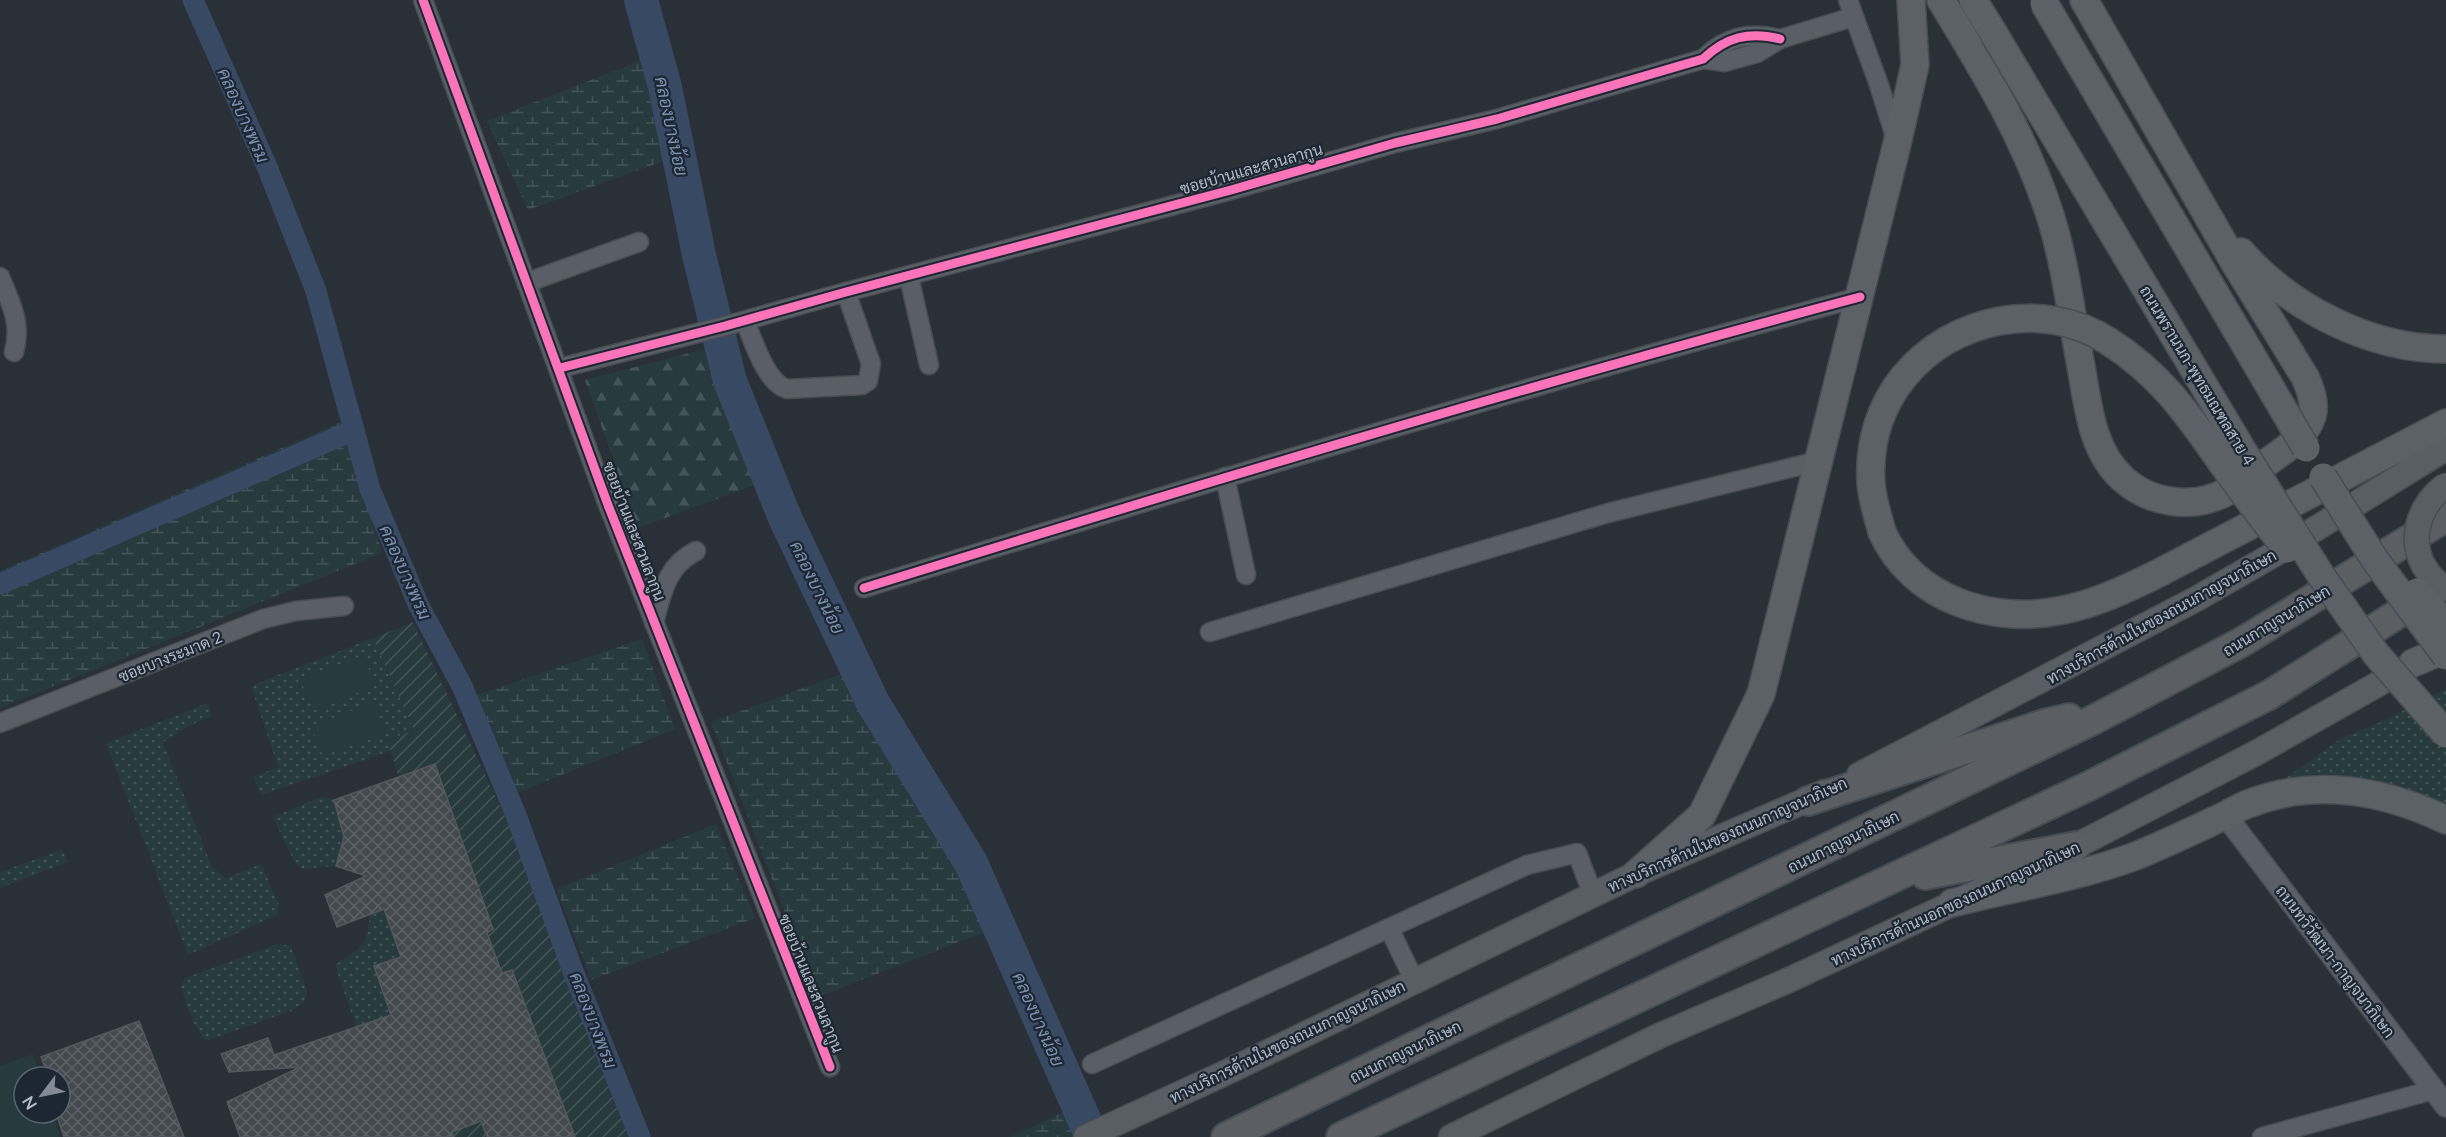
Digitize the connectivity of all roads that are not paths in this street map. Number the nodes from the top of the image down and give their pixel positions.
1 (423, 0) edge
2 (1911, 0) edge
3 (1941, 0) edge
4 (1973, 0) edge
5 (2084, 0) edge
6 (2043, 2) edge
7 (1851, 8) edge
8 (1897, 144) junction
9 (2206, 212) junction
10 (639, 242) dead end
11 (0, 277) edge
12 (909, 277) junction
13 (528, 282) junction
14 (846, 292) junction
15 (1860, 297) junction
16 (745, 321) junction
17 (2446, 349) edge
18 (14, 352) dead end
19 (929, 365) dead end
20 (560, 368) junction
21 (2446, 423) edge
22 (2446, 448) edge
23 (1818, 461) junction
24 (1225, 477) junction
25 (2323, 477) junction
26 (2446, 485) edge
27 (2446, 517) edge
28 (696, 551) dead end
29 (2401, 574) junction
30 (1246, 575) dead end
31 (2446, 584) edge
32 (864, 588) dead end
33 (2446, 589) edge
34 (344, 606) dead end
35 (2351, 622) junction
36 (654, 623) junction
37 (2446, 624) edge
38 (1210, 632) dead end
39 (2446, 635) edge
40 (2446, 646) edge
41 (2446, 656) edge
42 (2413, 663) joint
43 (2093, 720) junction
44 (0, 723) edge
45 (2446, 734) edge
46 (1808, 801) junction
47 (2226, 816) junction
48 (2446, 820) edge
49 (2076, 846) junction
50 (1636, 874) junction
51 (1883, 884) junction
52 (1593, 895) junction
53 (1952, 903) junction
54 (1389, 928) junction
55 (1414, 980) junction
56 (1092, 1064) dead end
57 (830, 1067) dead end
58 (2442, 1100) edge
59 (1237, 1132) edge
60 (1086, 1137) edge
61 (1341, 1137) edge
62 (1451, 1137) edge
63 (2262, 1137) edge

1 - 13 street, ซอยบ้านและสวนลากูน
2 - 8 main road
3 - 9 main road
4 - 35 main road, ถนนพรานนก-พุทธมณฑลสาย 4, bridge
5 - 9 main road
6 - 25 main road, bridge
7 - 8 street
7 - 12 street, ซอยบ้านและสวนลากูน
8 - 15 main road
9 - 17 main road
10 - 13 street
11 - 18 street
12 - 14 street, ซอยบ้านและสวนลากูน
12 - 19 street
13 - 20 street, ซอยบ้านและสวนลากูน
14 - 16 street, ซอยบ้านและสวนลากูน
14 - 16 street
15 - 23 main road
15 - 24 street
16 - 20 street, ซอยบ้านและสวนลากูน
20 - 36 street, ซอยบ้านและสวนลากูน
21 - 35 main road, bridge
22 - 46 main road, ทางบริการด้านในของถนนกาญจนาภิเษก
23 - 38 street
23 - 50 main road
24 - 30 street
24 - 32 street
25 - 29 main road, bridge
25 - 41 main road, bridge
26 - 33 main road, bridge
27 - 43 highway, ถนนกาญจนาภิเษก
28 - 36 street
29 - 37 main road, bridge
29 - 39 main road, bridge
31 - 51 highway
34 - 44 street, ซอยบางระมาด 2
35 - 45 main road, ถนนพรานนก-พุทธมณฑลสาย 4, bridge
36 - 57 street, ซอยบ้านและสวนลากูน
40 - 42 main road
42 - 49 main road, ทางบริการด้านนอกของถนนกาญจนาภิเษก
43 - 46 highway
43 - 59 highway, ถนนกาญจนาภิเษก
46 - 50 main road, ทางบริการด้านในของถนนกาญจนาภิเษก
47 - 48 main road
47 - 53 main road
47 - 58 street, ถนนทวีวัฒนา-กาญจนาภิเษก
49 - 51 highway
49 - 53 main road, ทางบริการด้านนอกของถนนกาญจนาภิเษก
50 - 52 main road, ทางบริการด้านในของถนนกาญจนาภิเษก
51 - 61 highway
52 - 54 street
52 - 55 main road, ทางบริการด้านในของถนนกาญจนาภิเษก
53 - 62 main road, ทางบริการด้านนอกของถนนกาญจนาภิเษก
54 - 55 street
54 - 56 street
55 - 60 main road, ทางบริการด้านในของถนนกาญจนาภิเษก
58 - 63 street

